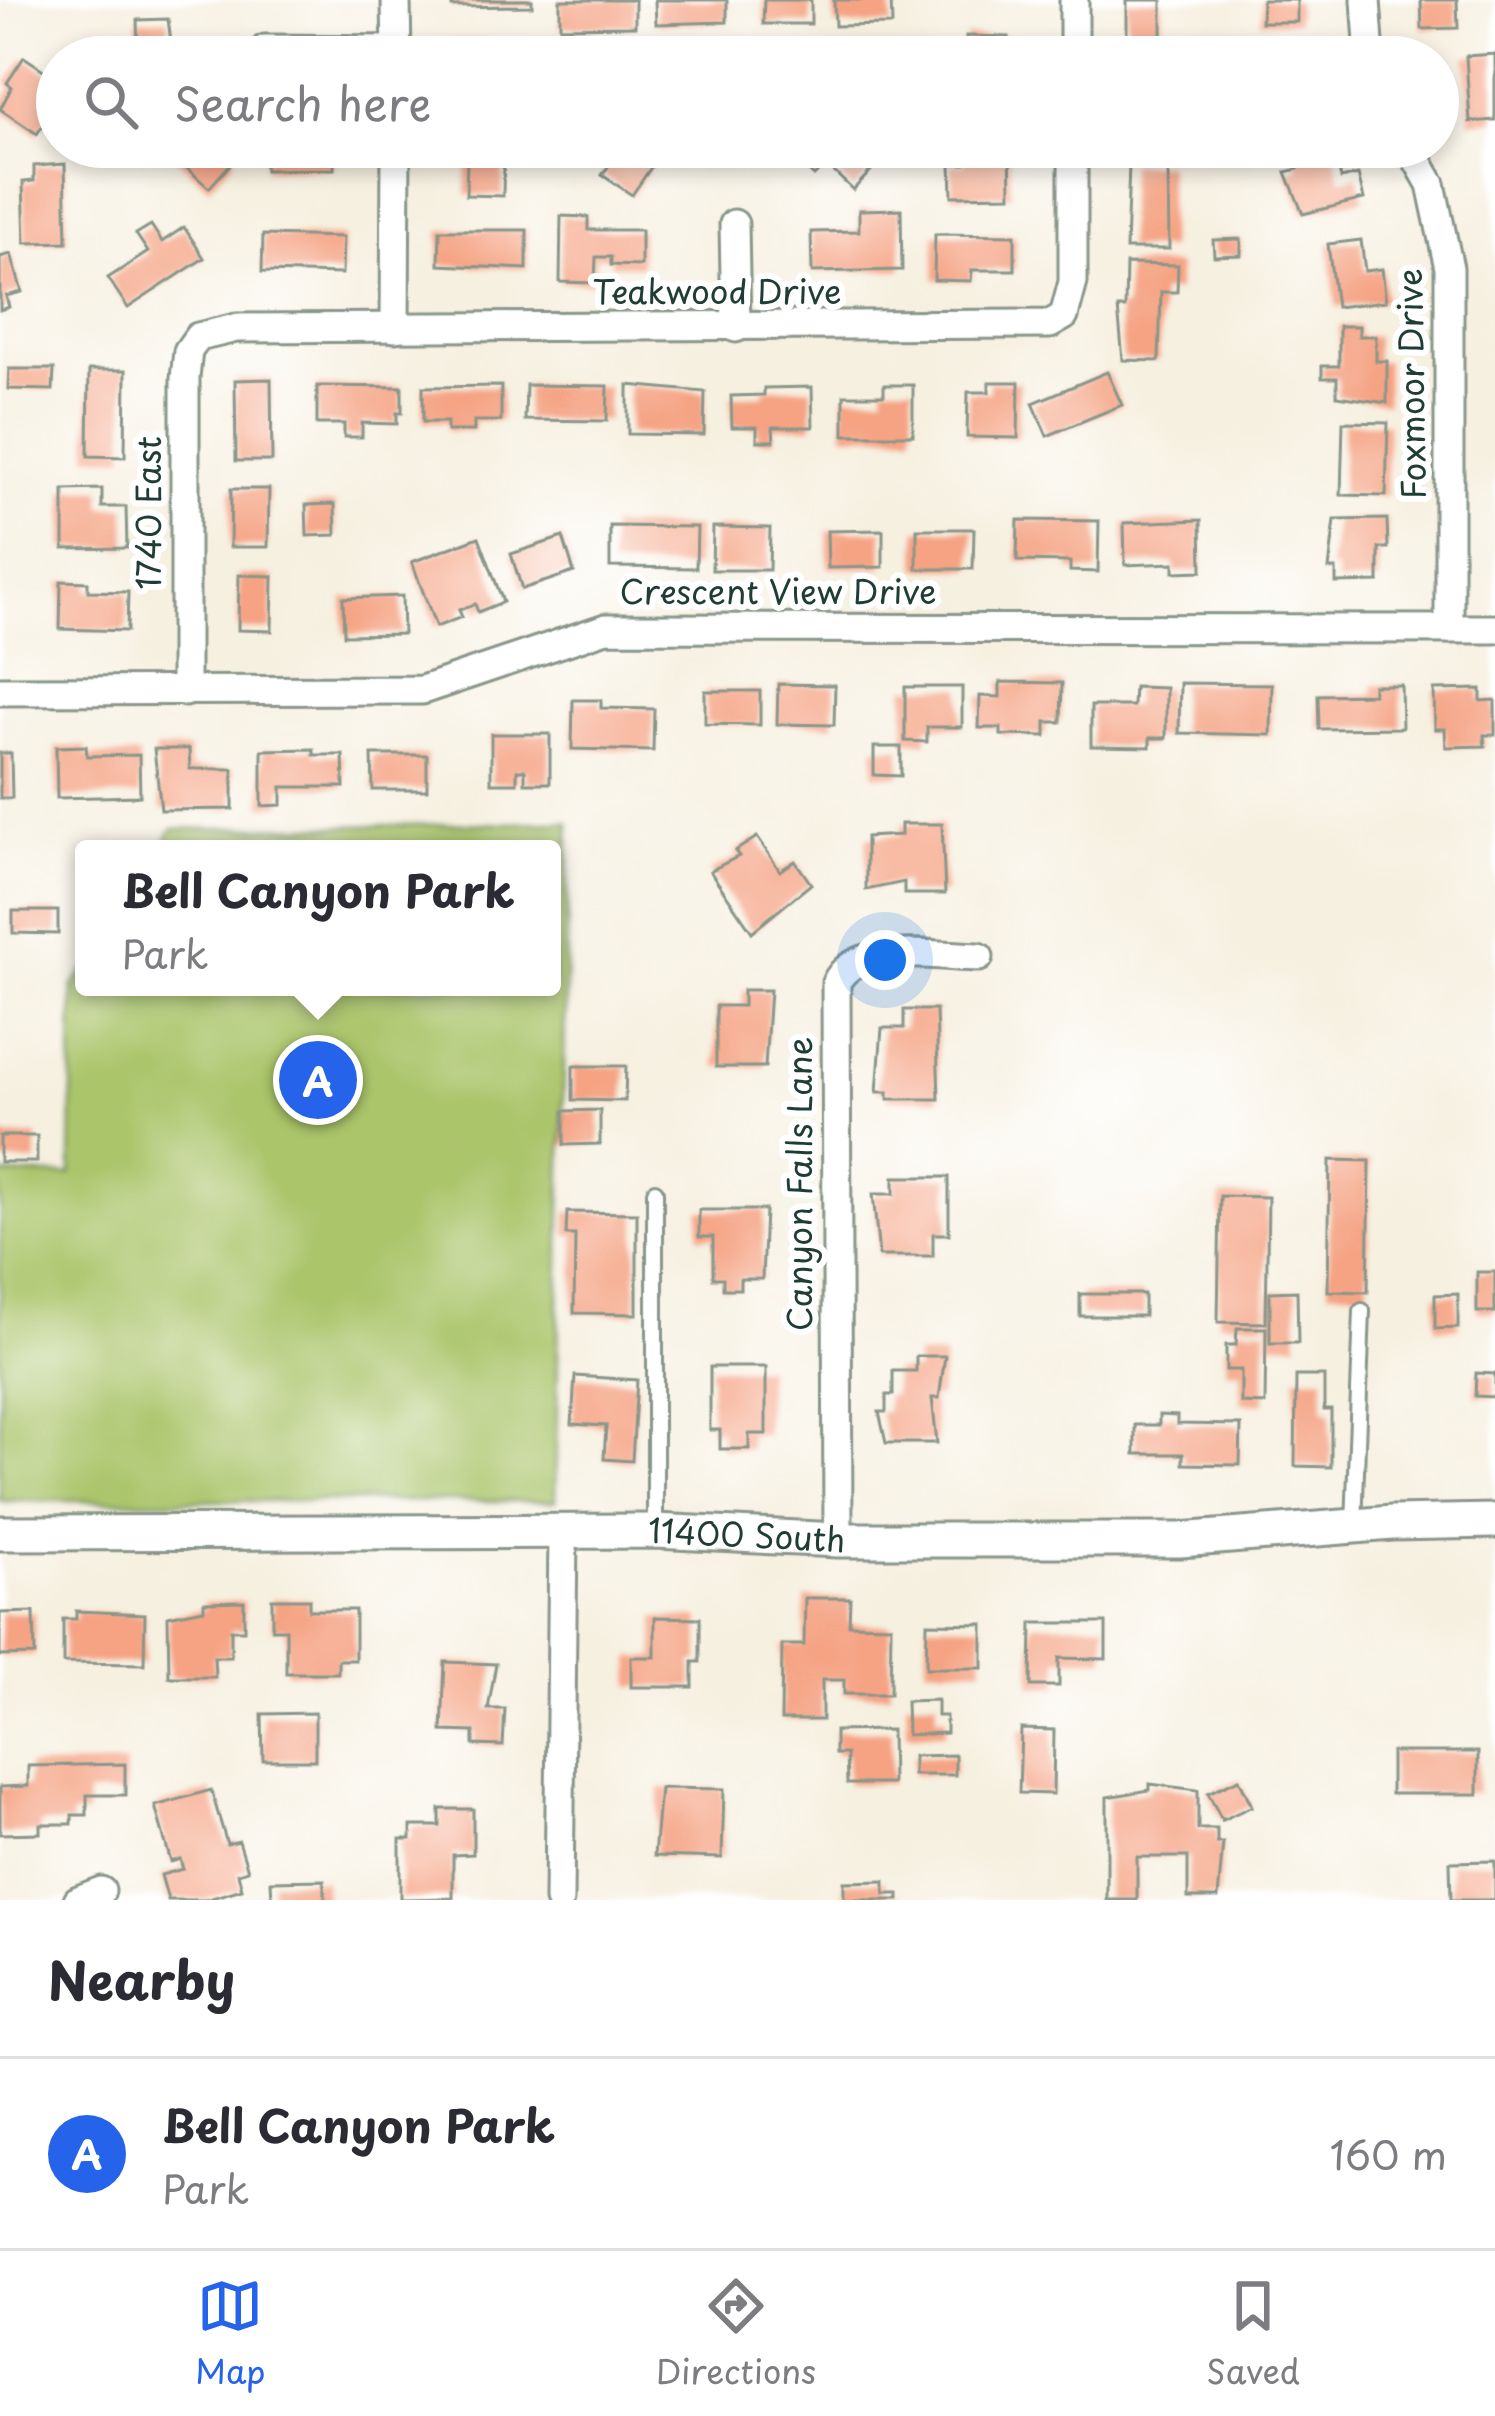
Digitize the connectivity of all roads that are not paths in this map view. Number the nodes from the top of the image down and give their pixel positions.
1 (396, 0) edge
2 (1074, 0) edge
3 (1366, 0) edge
4 (397, 36) edge
5 (1074, 36) edge
6 (1369, 36) edge
7 (396, 168) edge
8 (1073, 168) edge
9 (1422, 168) edge
10 (734, 224) dead end
11 (395, 328) junction
12 (736, 328) junction
13 (197, 337) joint
14 (1449, 628) junction
15 (1495, 628) edge
16 (0, 691) edge
17 (185, 692) junction
18 (979, 957) dead end
19 (655, 1191) dead end
20 (1362, 1311) dead end
21 (1495, 1521) edge
22 (1354, 1526) junction
23 (655, 1531) junction
24 (563, 1532) junction
25 (0, 1533) edge
26 (838, 1540) junction
27 (559, 1900) edge

1 - 4 street
2 - 5 street
3 - 6 street
7 - 11 street
8 - 12 street, Teakwood Drive
9 - 14 street, Foxmoor Drive
10 - 12 street
11 - 12 street, Teakwood Drive
11 - 13 street, Teakwood Drive
13 - 17 street, 1740 East
14 - 15 street, Crescent View Drive
14 - 17 street, Crescent View Drive
16 - 17 street, Crescent View Drive
18 - 26 street, Canyon Falls Lane
19 - 23 lane
20 - 22 lane
21 - 22 street, 11400 South
22 - 26 street, 11400 South
23 - 24 street, 11400 South
23 - 26 street, 11400 South
24 - 25 street, 11400 South
24 - 27 street

